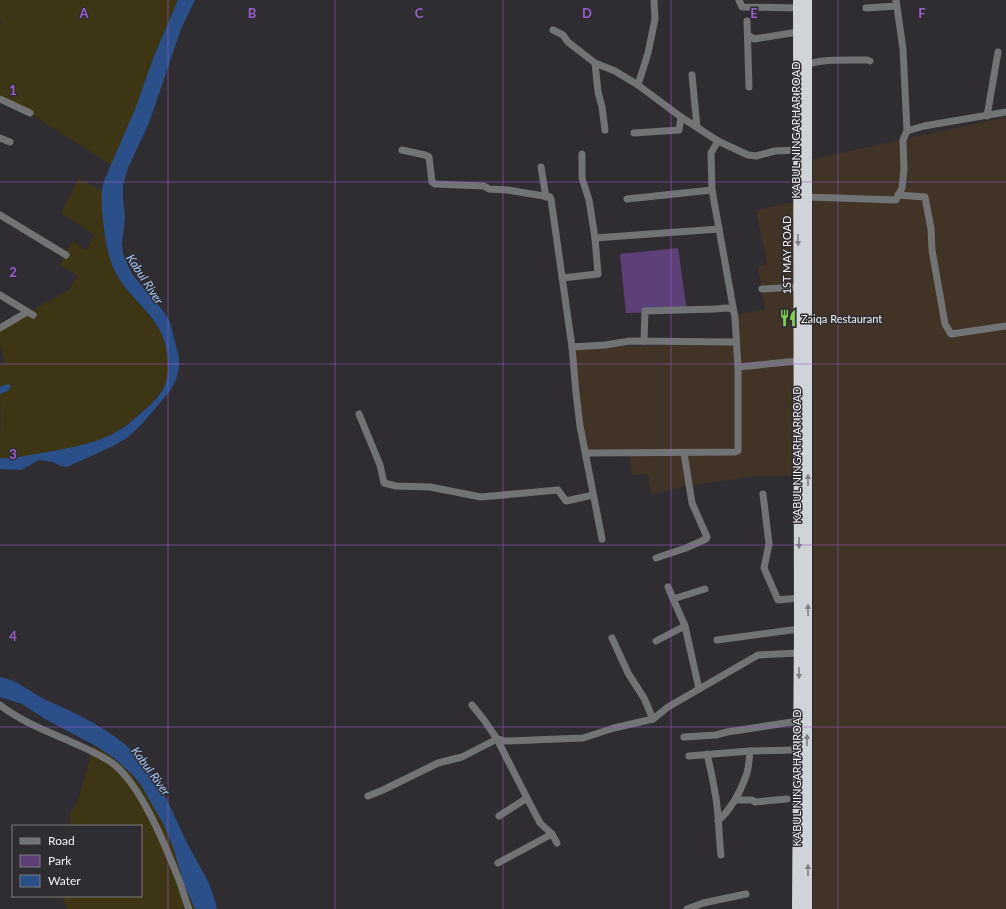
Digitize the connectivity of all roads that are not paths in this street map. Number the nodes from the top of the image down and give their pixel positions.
1 (654, 0) edge
2 (740, 0) edge
3 (807, 0) edge
4 (896, 3) edge
5 (798, 4) edge
6 (866, 8) dead end
7 (747, 21) dead end
8 (553, 30) dead end
9 (798, 32) junction
10 (748, 35) junction
11 (998, 52) dead end
12 (870, 61) dead end
13 (595, 63) junction
14 (808, 64) junction
15 (692, 75) dead end
16 (638, 85) junction
17 (749, 87) dead end
18 (0, 99) edge
19 (1006, 112) edge
20 (30, 113) dead end
21 (987, 116) junction
22 (681, 117) junction
23 (697, 127) junction
24 (605, 130) dead end
25 (907, 131) junction
26 (634, 133) dead end
27 (0, 138) edge
28 (718, 141) junction
29 (10, 142) dead end
30 (402, 150) dead end
31 (798, 150) junction
32 (582, 154) dead end
33 (541, 167) dead end
34 (712, 190) junction
35 (898, 196) junction
36 (546, 197) junction
37 (627, 199) dead end
38 (802, 199) junction
39 (0, 215) edge
40 (719, 229) junction
41 (595, 238) junction
42 (66, 255) dead end
43 (562, 278) junction
44 (799, 287) junction
45 (762, 288) dead end
46 (0, 295) edge
47 (733, 310) junction
48 (1006, 326) edge
49 (0, 328) edge
50 (644, 341) junction
51 (736, 342) junction
52 (572, 347) junction
53 (798, 361) junction
54 (738, 367) junction
55 (359, 414) dead end
56 (684, 453) junction
57 (586, 454) junction
58 (799, 476) joint
59 (763, 494) dead end
60 (593, 495) junction
61 (602, 539) dead end
62 (656, 558) dead end
63 (668, 587) dead end
64 (705, 589) dead end
65 (799, 598) junction
66 (673, 599) junction
67 (685, 626) junction
68 (799, 629) junction
69 (612, 638) dead end
70 (717, 640) dead end
71 (656, 641) dead end
72 (799, 653) junction
73 (699, 689) junction
74 (0, 705) edge
75 (472, 705) dead end
76 (653, 719) junction
77 (799, 722) junction
78 (684, 737) dead end
79 (497, 739) junction
80 (798, 750) junction
81 (750, 751) junction
82 (707, 754) junction
83 (689, 756) dead end
84 (368, 796) dead end
85 (527, 798) junction
86 (787, 799) dead end
87 (735, 800) junction
88 (499, 816) dead end
89 (718, 821) junction
90 (552, 834) junction
91 (557, 843) dead end
92 (722, 855) dead end
93 (498, 863) dead end
94 (746, 894) dead end
95 (189, 909) edge
96 (687, 909) edge
97 (797, 909) edge
98 (808, 909) edge

1 - 16 street
2 - 5 street
3 - 14 highway, KABUL NINGARHAR ROAD
4 - 6 street
4 - 25 street
5 - 9 highway, KABUL NINGARHAR ROAD
7 - 10 street
8 - 13 street
9 - 10 street
9 - 31 highway, KABUL NINGARHAR ROAD
10 - 17 street
11 - 21 street
12 - 14 street
13 - 16 street
13 - 24 street
14 - 38 highway, KABUL NINGARHAR ROAD
15 - 23 street
16 - 22 street
18 - 20 street
19 - 21 street
21 - 25 street
22 - 23 street
22 - 26 street
23 - 28 street
25 - 35 street
27 - 29 street
28 - 31 street
28 - 34 street
30 - 36 street
31 - 38 highway, KABUL NINGARHAR ROAD
32 - 41 street
33 - 36 street
34 - 37 street
34 - 40 street
35 - 38 street
35 - 48 street
36 - 43 street
38 -> 44 highway, 1ST MAY ROAD
98 -> 38 highway, KABUL NINGARHAR ROAD
39 - 42 street
40 - 41 street
40 - 47 street
41 - 43 street
43 - 52 street
44 - 45 street
44 - 53 highway, 1ST MAY ROAD
46 - 49 street
47 - 50 street
47 - 51 street
50 - 51 street
50 - 52 street
51 - 54 street
52 - 57 street
53 - 54 street
53 - 58 highway, 1ST MAY ROAD
54 - 56 street
55 - 60 street
56 - 57 street
56 - 62 street
57 - 60 street
58 -> 65 highway, KABUL NINGARHAR ROAD
59 - 65 street
60 - 61 street
63 - 66 street
64 - 66 street
65 - 68 highway, KABUL NINGARHAR ROAD
66 - 67 street
67 - 71 street
67 - 73 street
68 - 70 street
68 - 72 highway, KABUL NINGARHAR ROAD
69 - 76 street
72 - 73 street
72 -> 77 highway, KABUL NINGARHAR ROAD
73 - 76 street
74 - 95 street
75 - 79 street
76 - 79 street
77 - 78 street
77 - 80 highway, KABUL NINGARHAR ROAD
79 - 84 street
79 - 85 street
80 - 81 street
80 - 97 highway, KABUL NINGARHAR ROAD
81 - 82 street
81 - 87 street
82 - 83 street
82 - 89 street
85 - 88 street
85 - 90 street
86 - 87 street
87 - 89 street
89 - 92 street
90 - 91 street
90 - 93 street
94 - 96 street

